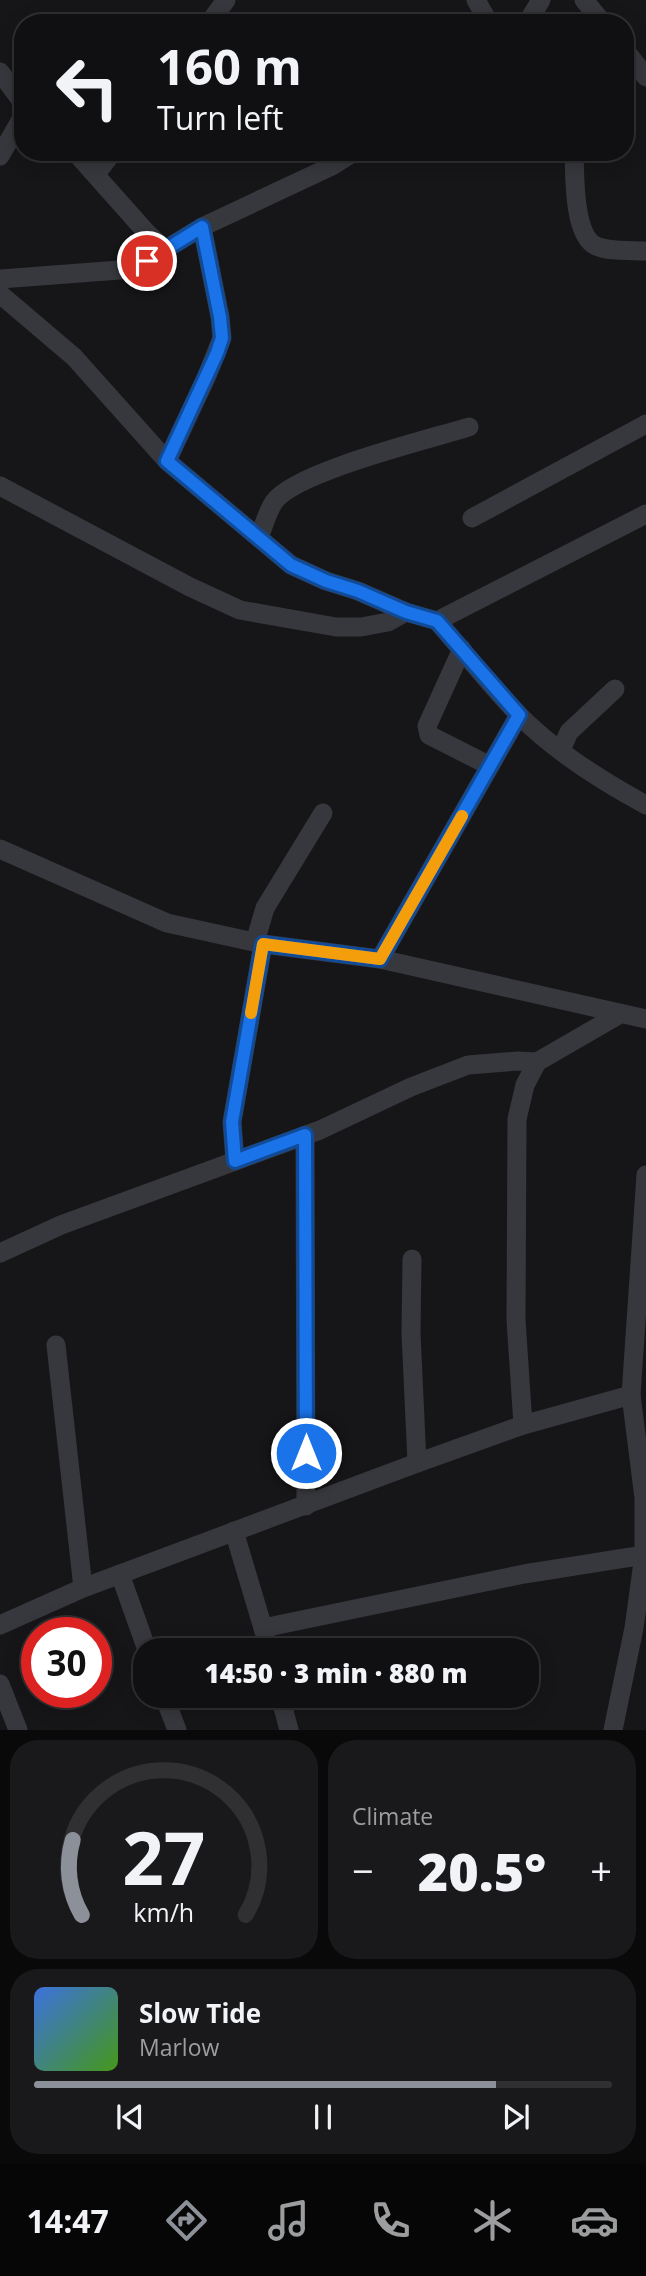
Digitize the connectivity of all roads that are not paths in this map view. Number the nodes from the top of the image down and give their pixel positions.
1 (584, 0) edge
2 (596, 14) edge
3 (634, 62) edge
4 (0, 72) edge
5 (646, 77) edge
6 (14, 91) edge
7 (14, 132) edge
8 (0, 156) edge
9 (84, 161) edge
10 (106, 161) edge
11 (340, 161) edge
12 (574, 161) edge
13 (96, 174) junction
14 (202, 227) junction
15 (164, 249) junction
16 (646, 251) edge
17 (0, 279) edge
18 (0, 294) edge
19 (646, 424) edge
20 (469, 427) dead end
21 (167, 461) junction
22 (0, 486) edge
23 (646, 514) edge
24 (472, 519) dead end
25 (259, 537) junction
26 (406, 612) junction
27 (437, 621) junction
28 (462, 649) junction
29 (615, 689) dead end
30 (519, 715) junction
31 (561, 750) junction
32 (490, 766) junction
33 (646, 805) edge
34 (323, 813) dead end
35 (0, 849) edge
36 (259, 943) junction
37 (380, 959) junction
38 (620, 1014) junction
39 (646, 1019) edge
40 (537, 1062) junction
41 (305, 1135) junction
42 (235, 1161) junction
43 (646, 1175) edge
44 (0, 1253) edge
45 (412, 1259) dead end
46 (56, 1345) dead end
47 (639, 1368) edge
48 (631, 1395) junction
49 (523, 1424) junction
50 (642, 1451) edge
51 (417, 1463) junction
52 (306, 1506) junction
53 (234, 1531) junction
54 (644, 1555) junction
55 (120, 1574) junction
56 (83, 1588) junction
57 (642, 1599) edge
58 (0, 1625) edge
59 (263, 1628) junction
60 (143, 1638) edge
61 (266, 1638) edge
62 (0, 1684) edge
63 (169, 1708) edge
64 (283, 1708) edge
65 (18, 1730) edge
66 (177, 1730) edge
67 (289, 1730) edge
68 (613, 1730) edge

1 - 2 street
3 - 5 street
4 - 6 street
7 - 8 street
9 - 13 street
10 - 13 street
11 - 14 street
12 - 16 street
13 - 15 street
14 - 15 street
14 - 21 street
15 - 17 street
18 - 21 street
19 - 24 street
20 - 25 street
21 - 25 street
22 - 26 street
23 - 27 street
25 - 26 street
26 - 27 street
27 - 28 street
28 - 30 street
28 - 32 street
29 - 31 street
30 - 31 street
30 - 32 street
31 - 33 street
32 - 37 street
34 - 36 street
35 - 36 street
36 - 37 street
36 - 42 street
37 - 38 street
38 - 39 street
38 - 40 street
40 - 41 street
40 - 49 street
41 - 42 street
41 - 52 street
42 - 44 street
43 - 47 street
45 - 51 street
46 - 56 street
47 - 48 street
48 - 49 street
48 - 50 street
49 - 51 street
50 - 54 street
51 - 52 street
52 - 53 street
53 - 55 street
53 - 59 street
54 - 57 street
54 - 59 street
55 - 56 street
55 - 60 street
56 - 58 street
57 - 68 street
59 - 61 street
62 - 65 street
63 - 66 street
64 - 67 street

